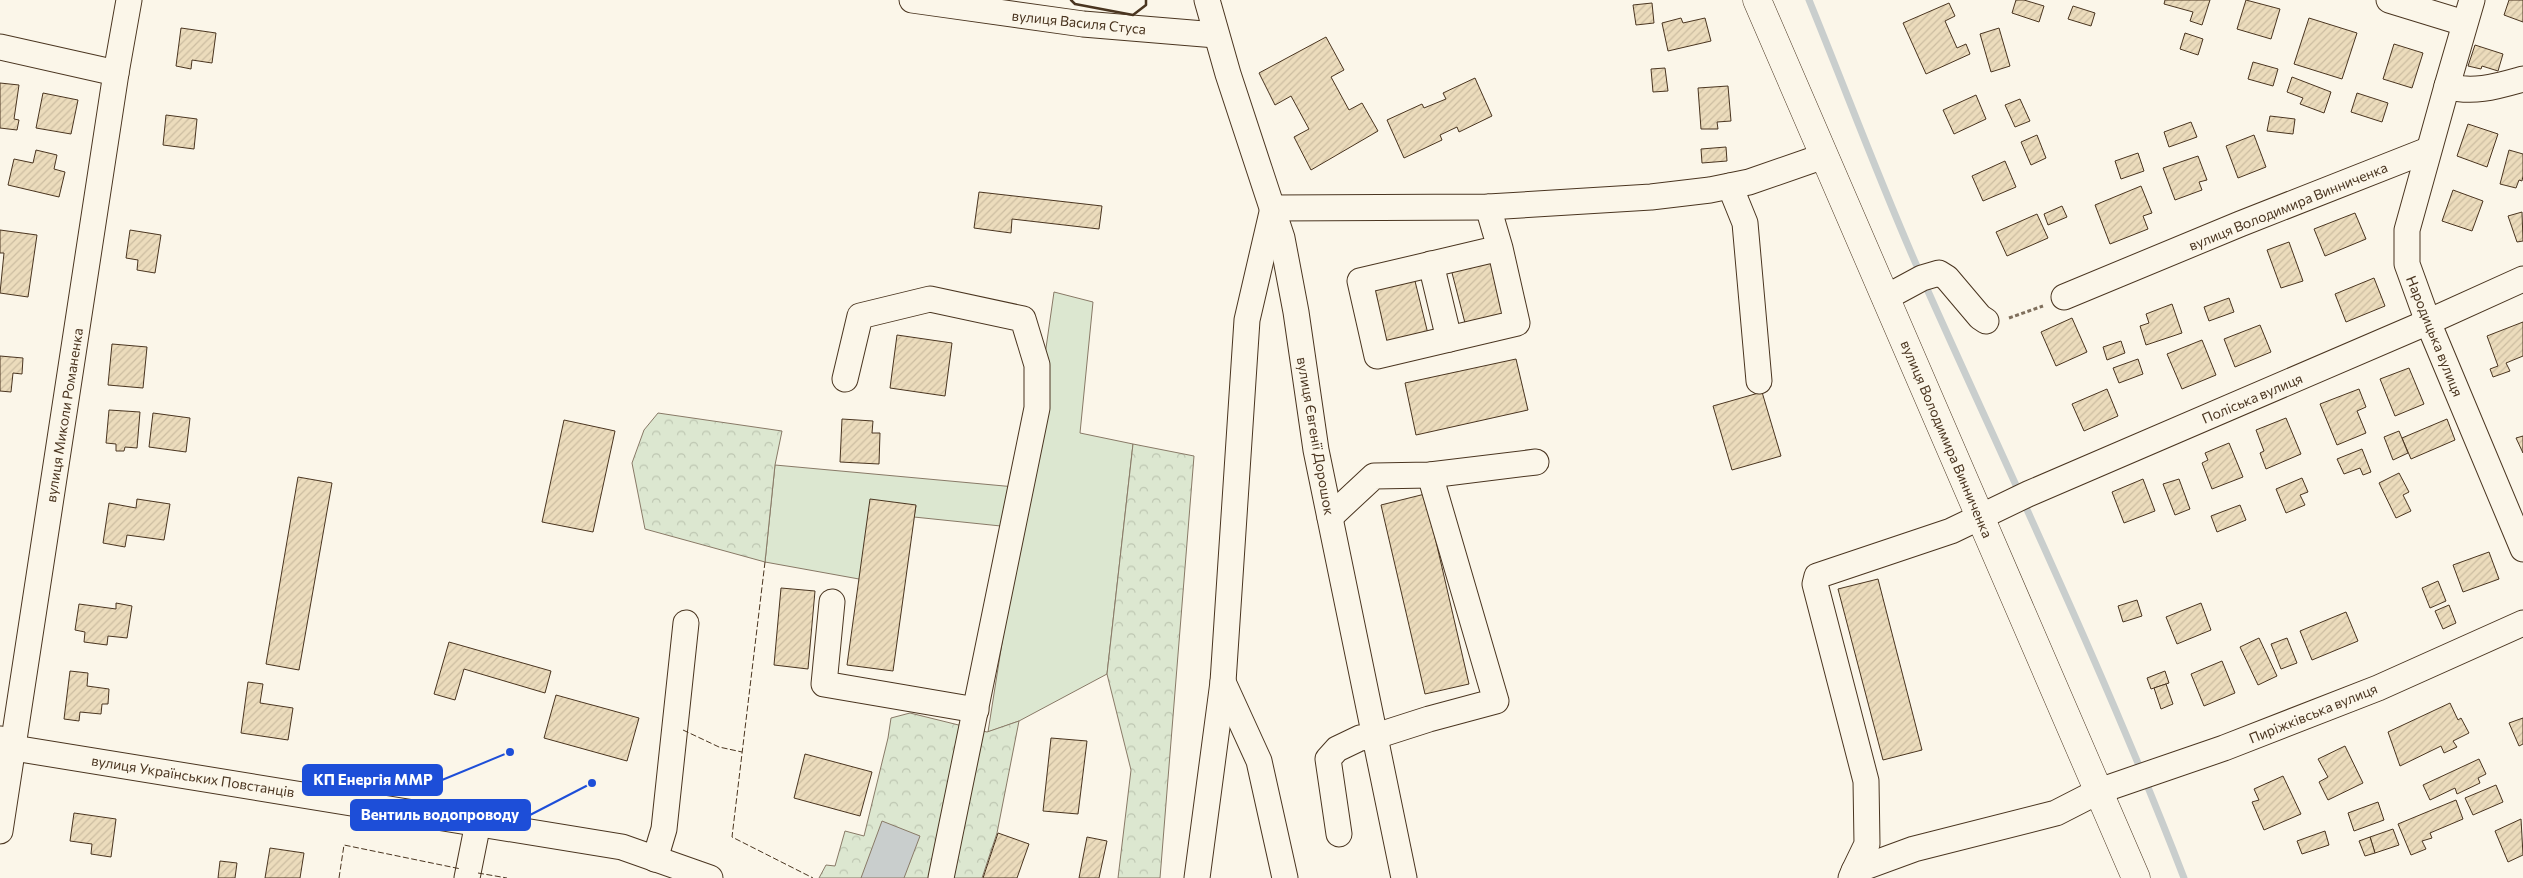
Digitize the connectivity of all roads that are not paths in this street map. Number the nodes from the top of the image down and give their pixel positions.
1 (129, 0) edge
2 (912, 0) edge
3 (1207, 0) edge
4 (1757, 0) edge
5 (2389, 0) edge
6 (1025, 8) edge
7 (2468, 12) edge
8 (1216, 36) junction
9 (0, 48) edge
10 (116, 73) junction
11 (2523, 79) edge
12 (2447, 86) junction
13 (2428, 150) junction
14 (1824, 156) junction
15 (1730, 186) junction
16 (1488, 207) junction
17 (1273, 208) junction
18 (1500, 248) junction
19 (1431, 264) junction
20 (2523, 278) edge
21 (2064, 297) road end
22 (1885, 298) junction
23 (1986, 321) road end
24 (2428, 322) junction
25 (1448, 339) junction
26 (844, 379) dead end
27 (1759, 381) dead end
28 (1536, 462) dead end
29 (1430, 475) junction
30 (1330, 516) junction
31 (1980, 516) junction
32 (2523, 549) edge
33 (832, 602) dead end
34 (686, 622) dead end
35 (2523, 623) edge
36 (1222, 682) junction
37 (976, 710) junction
38 (1376, 736) junction
39 (5, 747) edge
40 (2099, 791) junction
41 (478, 823) junction
42 (0, 830) edge
43 (1339, 834) dead end
44 (655, 859) junction
45 (1853, 874) edge
46 (467, 878) edge
47 (710, 878) edge
48 (941, 878) edge
49 (1197, 878) edge
50 (1285, 878) edge
51 (1404, 878) edge
52 (2136, 878) edge

1 - 10 street, вулиця Миколи Романенка
2 - 6 street, вулиця Василя Стуса
3 - 8 street, вулиця Євгенії Дорошок
4 - 14 main road, вулиця Володимира Винниченка
5 - 7 street
6 - 8 street, вулиця Василя Стуса
7 - 12 street, Народицька вулиця
8 - 17 street, вулиця Євгенії Дорошок
9 - 10 street
10 - 39 street, вулиця Миколи Романенка
11 - 12 street
12 - 13 street, Народицька вулиця
13 - 21 street, вулиця Володимира Винниченка
13 - 24 street, Народицька вулиця
14 - 15 street
14 - 22 main road, вулиця Володимира Винниченка
15 - 16 street
15 - 27 street
16 - 17 street
16 - 18 street
17 - 30 street, вулиця Євгенії Дорошок
17 - 36 street
18 - 19 street
18 - 25 street
19 - 25 street
19 - 25 street
20 - 24 street, Поліська вулиця
22 - 23 street
22 - 31 main road, вулиця Володимира Винниченка
24 - 31 street, Поліська вулиця
24 - 32 street, Народицька вулиця
26 - 37 street
28 - 29 street
29 - 30 street
29 - 38 street
30 - 38 street, вулиця Євгенії Дорошок
31 - 40 main road, вулиця Володимира Винниченка
31 - 45 street, Поліська вулиця
33 - 37 street
34 - 44 street
35 - 40 street, Пиріжківська вулиця
36 - 49 street
36 - 50 street
37 - 48 street
38 - 43 street
38 - 51 street, вулиця Євгенії Дорошок
39 - 41 street, вулиця Українських Повстанців
39 - 42 street, вулиця Миколи Романенка
40 - 45 street, Пиріжківська вулиця
40 - 52 main road, вулиця Володимира Винниченка
41 - 44 street, вулиця Українських Повстанців
41 - 46 street
44 - 47 street, вулиця Українських Повстанців

